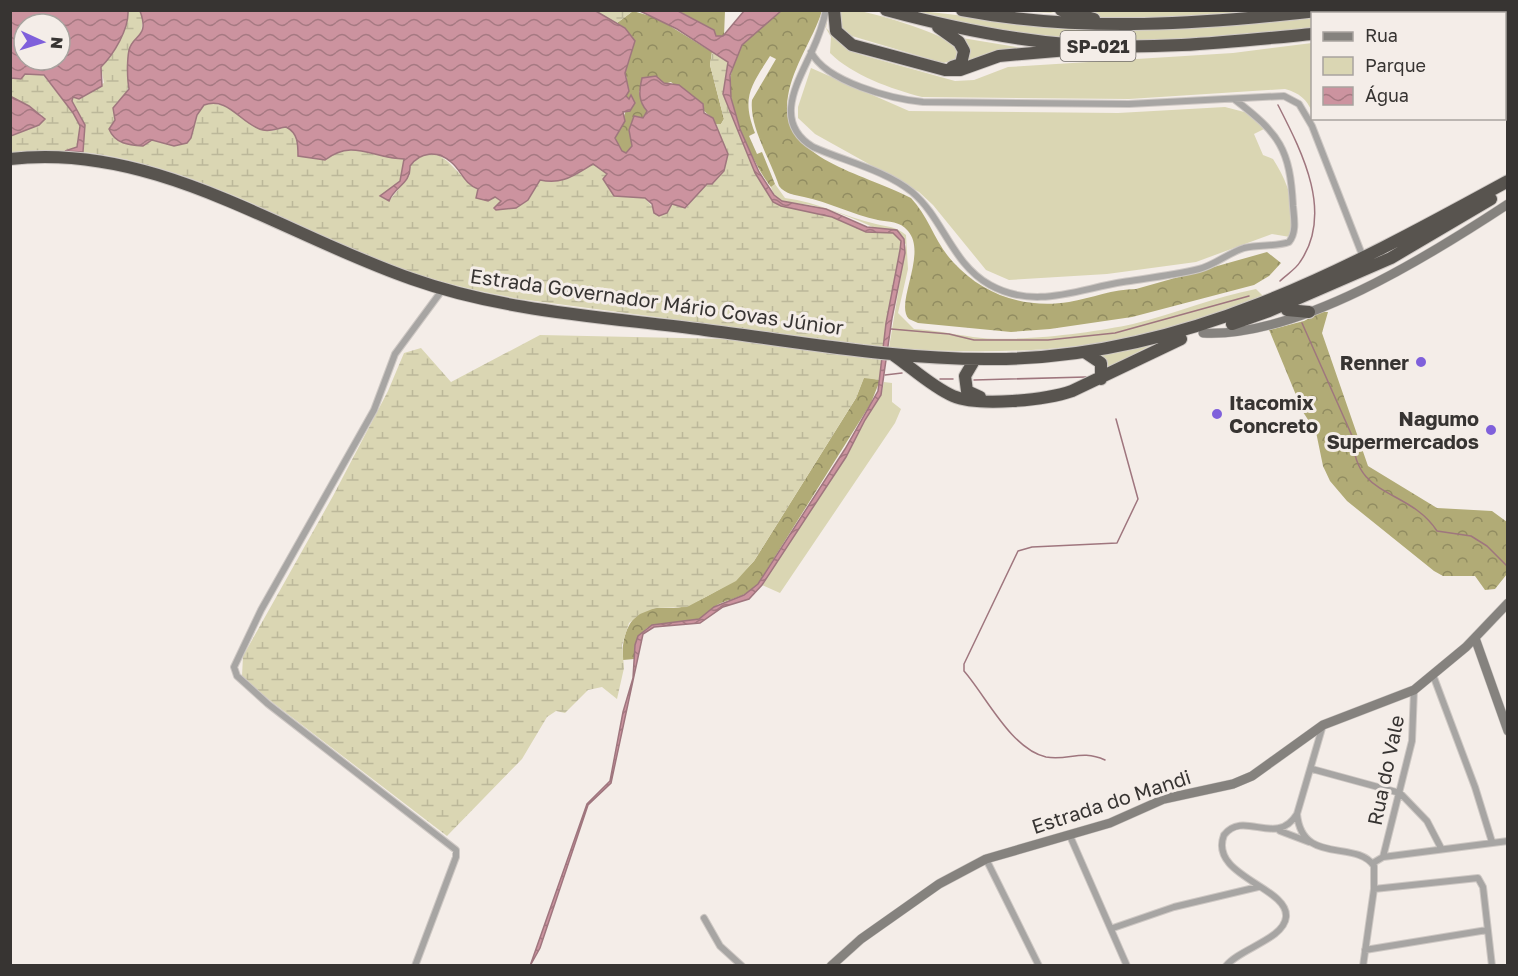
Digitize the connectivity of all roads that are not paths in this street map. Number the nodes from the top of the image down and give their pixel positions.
1 (826, 10) edge
2 (834, 10) edge
3 (886, 10) edge
4 (962, 10) edge
5 (1060, 10) edge
6 (1326, 10) edge
7 (929, 22) junction
8 (1110, 24) junction
9 (1311, 34) edge
10 (1095, 46) junction
11 (812, 52) junction
12 (938, 67) junction
13 (1234, 99) junction
14 (10, 159) edge
15 (1508, 181) edge
16 (1508, 189) edge
17 (1508, 204) edge
18 (1363, 259) junction
19 (444, 289) junction
20 (1297, 289) junction
21 (1285, 304) junction
22 (1310, 312) junction
23 (1203, 333) junction
24 (887, 353) junction
25 (1086, 353) junction
26 (975, 359) junction
27 (1101, 379) junction
28 (990, 400) junction
29 (1508, 595) edge
30 (1508, 603) edge
31 (1493, 619) junction
32 (1474, 638) junction
33 (1433, 675) junction
34 (1414, 690) junction
35 (1323, 725) junction
36 (1508, 730) edge
37 (1312, 768) junction
38 (1400, 793) junction
39 (1298, 814) junction
40 (1277, 830) junction
41 (1070, 836) junction
42 (1508, 841) edge
43 (1492, 842) junction
44 (1313, 844) junction
45 (1441, 848) junction
46 (1383, 857) junction
47 (986, 859) junction
48 (1373, 863) junction
49 (1258, 887) junction
50 (1374, 889) junction
51 (705, 918) dead end
52 (1113, 928) junction
53 (1487, 930) junction
54 (1365, 950) junction
55 (415, 966) edge
56 (742, 966) edge
57 (831, 966) edge
58 (1039, 966) edge
59 (1127, 966) edge
60 (1226, 966) edge
61 (1363, 966) edge
62 (1492, 966) edge

1 - 11 street
2 - 12 highway
3 - 7 highway, SP-021
4 - 8 highway, SP-021
5 - 8 highway
6 - 8 highway, SP-021
7 - 10 highway, SP-021
7 - 12 highway
9 - 10 highway, SP-021
10 - 12 highway
11 - 13 street
11 - 13 street
13 - 18 street
14 - 19 highway, Estrada Governador Mário Covas Júnior
15 - 18 highway, Estrada Governador Mário Covas Júnior
16 - 21 highway, Estrada Governador Mário Covas Júnior
17 - 22 main road
18 - 20 highway, Estrada Governador Mário Covas Júnior
19 - 24 highway, Estrada Governador Mário Covas Júnior
19 - 55 street
20 - 21 highway
20 - 25 highway, Estrada Governador Mário Covas Júnior
21 - 22 highway
21 - 23 highway, Estrada Governador Mário Covas Júnior
22 - 23 main road
23 - 27 highway, Estrada Governador Mário Covas Júnior
24 - 26 highway, Estrada Governador Mário Covas Júnior
24 - 28 highway, Estrada Governador Mário Covas Júnior
25 - 26 highway, Estrada Governador Mário Covas Júnior
25 - 27 highway
26 - 28 highway
27 - 28 highway, Estrada Governador Mário Covas Júnior
29 - 31 main road, Estrada do Mandi
30 - 31 main road, Estrada do Mandi
31 - 32 main road, Estrada do Mandi
32 - 33 main road, Estrada do Mandi
32 - 36 main road
33 - 34 main road, Estrada do Mandi
33 - 43 street
34 - 35 main road, Estrada do Mandi
34 - 38 street, Rua do Vale
35 - 37 street
35 - 41 main road, Estrada do Mandi
37 - 38 street
37 - 39 street
38 - 45 street
38 - 46 street, Rua do Vale
39 - 40 street
39 - 44 street
40 - 44 street
40 - 49 street
41 - 47 main road, Estrada do Mandi
41 - 52 street
42 - 43 street
43 - 45 street
44 - 48 street
45 - 46 street
46 - 48 street
47 - 57 main road, Estrada do Mandi
47 - 58 street
48 - 50 street
49 - 52 street
49 - 60 street
50 - 53 street
50 - 54 street
51 - 56 street
52 - 59 street
53 - 54 street
53 - 62 street
54 - 61 street

